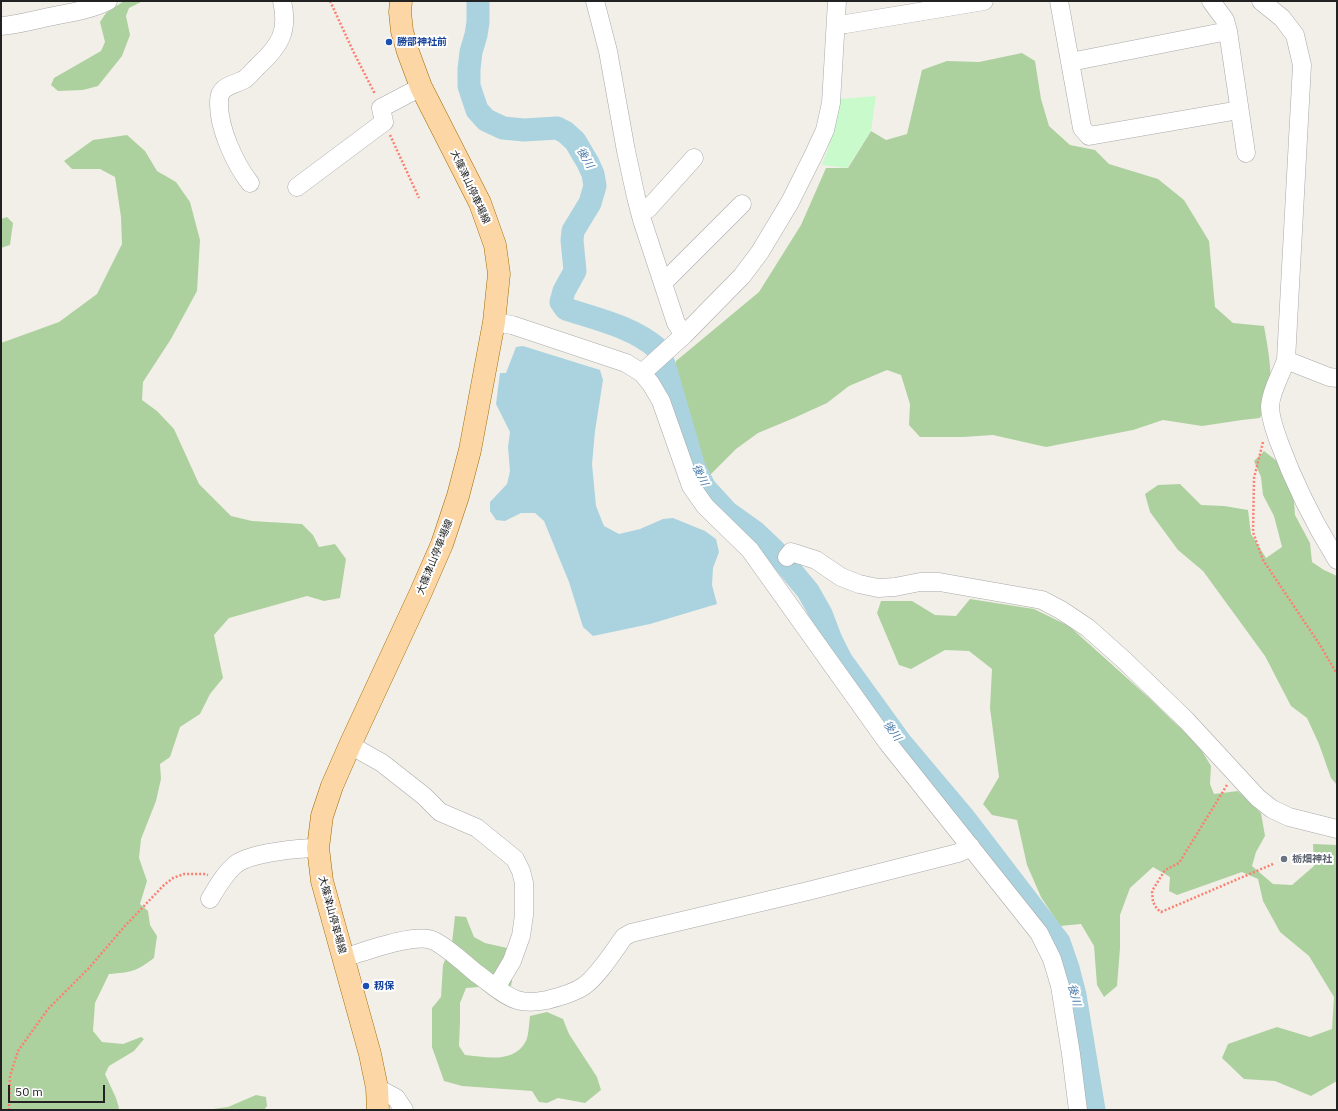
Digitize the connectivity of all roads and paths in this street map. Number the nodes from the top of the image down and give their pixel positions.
1 (108, 1) edge
2 (282, 1) edge
3 (330, 1) edge
4 (401, 1) edge
5 (595, 1) edge
6 (837, 1) edge
7 (984, 1) edge
8 (1059, 1) edge
9 (1211, 1) edge
10 (1261, 1) edge
11 (836, 23) junction
12 (1, 26) edge
13 (1228, 31) junction
14 (1070, 62) junction
15 (421, 87) junction
16 (1239, 110) junction
17 (382, 115) junction
18 (1246, 153) dead end
19 (694, 158) dead end
20 (250, 183) dead end
21 (297, 187) dead end
22 (419, 198) dead end
23 (742, 204) dead end
24 (640, 211) junction
25 (662, 280) junction
26 (494, 322) junction
27 (684, 335) junction
28 (1286, 360) junction
29 (642, 373) junction
30 (1337, 378) edge
31 (1274, 428) junction
32 (787, 557) dead end
33 (1337, 560) edge
34 (1337, 674) edge
35 (350, 745) junction
36 (1234, 773) junction
37 (1337, 829) edge
38 (971, 847) junction
39 (318, 848) junction
40 (1273, 864) dead end
41 (223, 879) junction
42 (210, 899) dead end
43 (343, 958) junction
44 (496, 988) junction
45 (377, 1088) junction
46 (9, 1110) edge
47 (378, 1110) edge
48 (404, 1110) edge
49 (1078, 1110) edge

1 - 12 street
2 - 20 street
3 - 17 path
4 - 15 main road, 大篠津山停車場線
5 - 24 street
6 - 11 street
7 - 11 street
8 - 14 street
9 - 13 street
10 - 28 street
11 - 27 street
13 - 14 street
13 - 16 street
14 - 16 street
15 - 17 street
15 - 26 main road, 大篠津山停車場線
16 - 18 street
17 - 21 street
17 - 22 path
19 - 24 street
23 - 25 street
24 - 25 street
25 - 27 street
26 - 29 street
26 - 35 main road, 大篠津山停車場線
27 - 29 street
28 - 30 street
28 - 31 street
29 - 38 street
31 - 33 street
31 - 34 path
32 - 36 street
35 - 39 main road, 大篠津山停車場線
35 - 44 street
36 - 37 street
36 - 40 path
38 - 44 street
38 - 49 street
39 - 41 street
39 - 43 main road, 大篠津山停車場線
41 - 42 street
41 - 46 path
43 - 44 street
43 - 45 main road, 大篠津山停車場線
45 - 47 main road, 大篠津山停車場線
45 - 48 street

